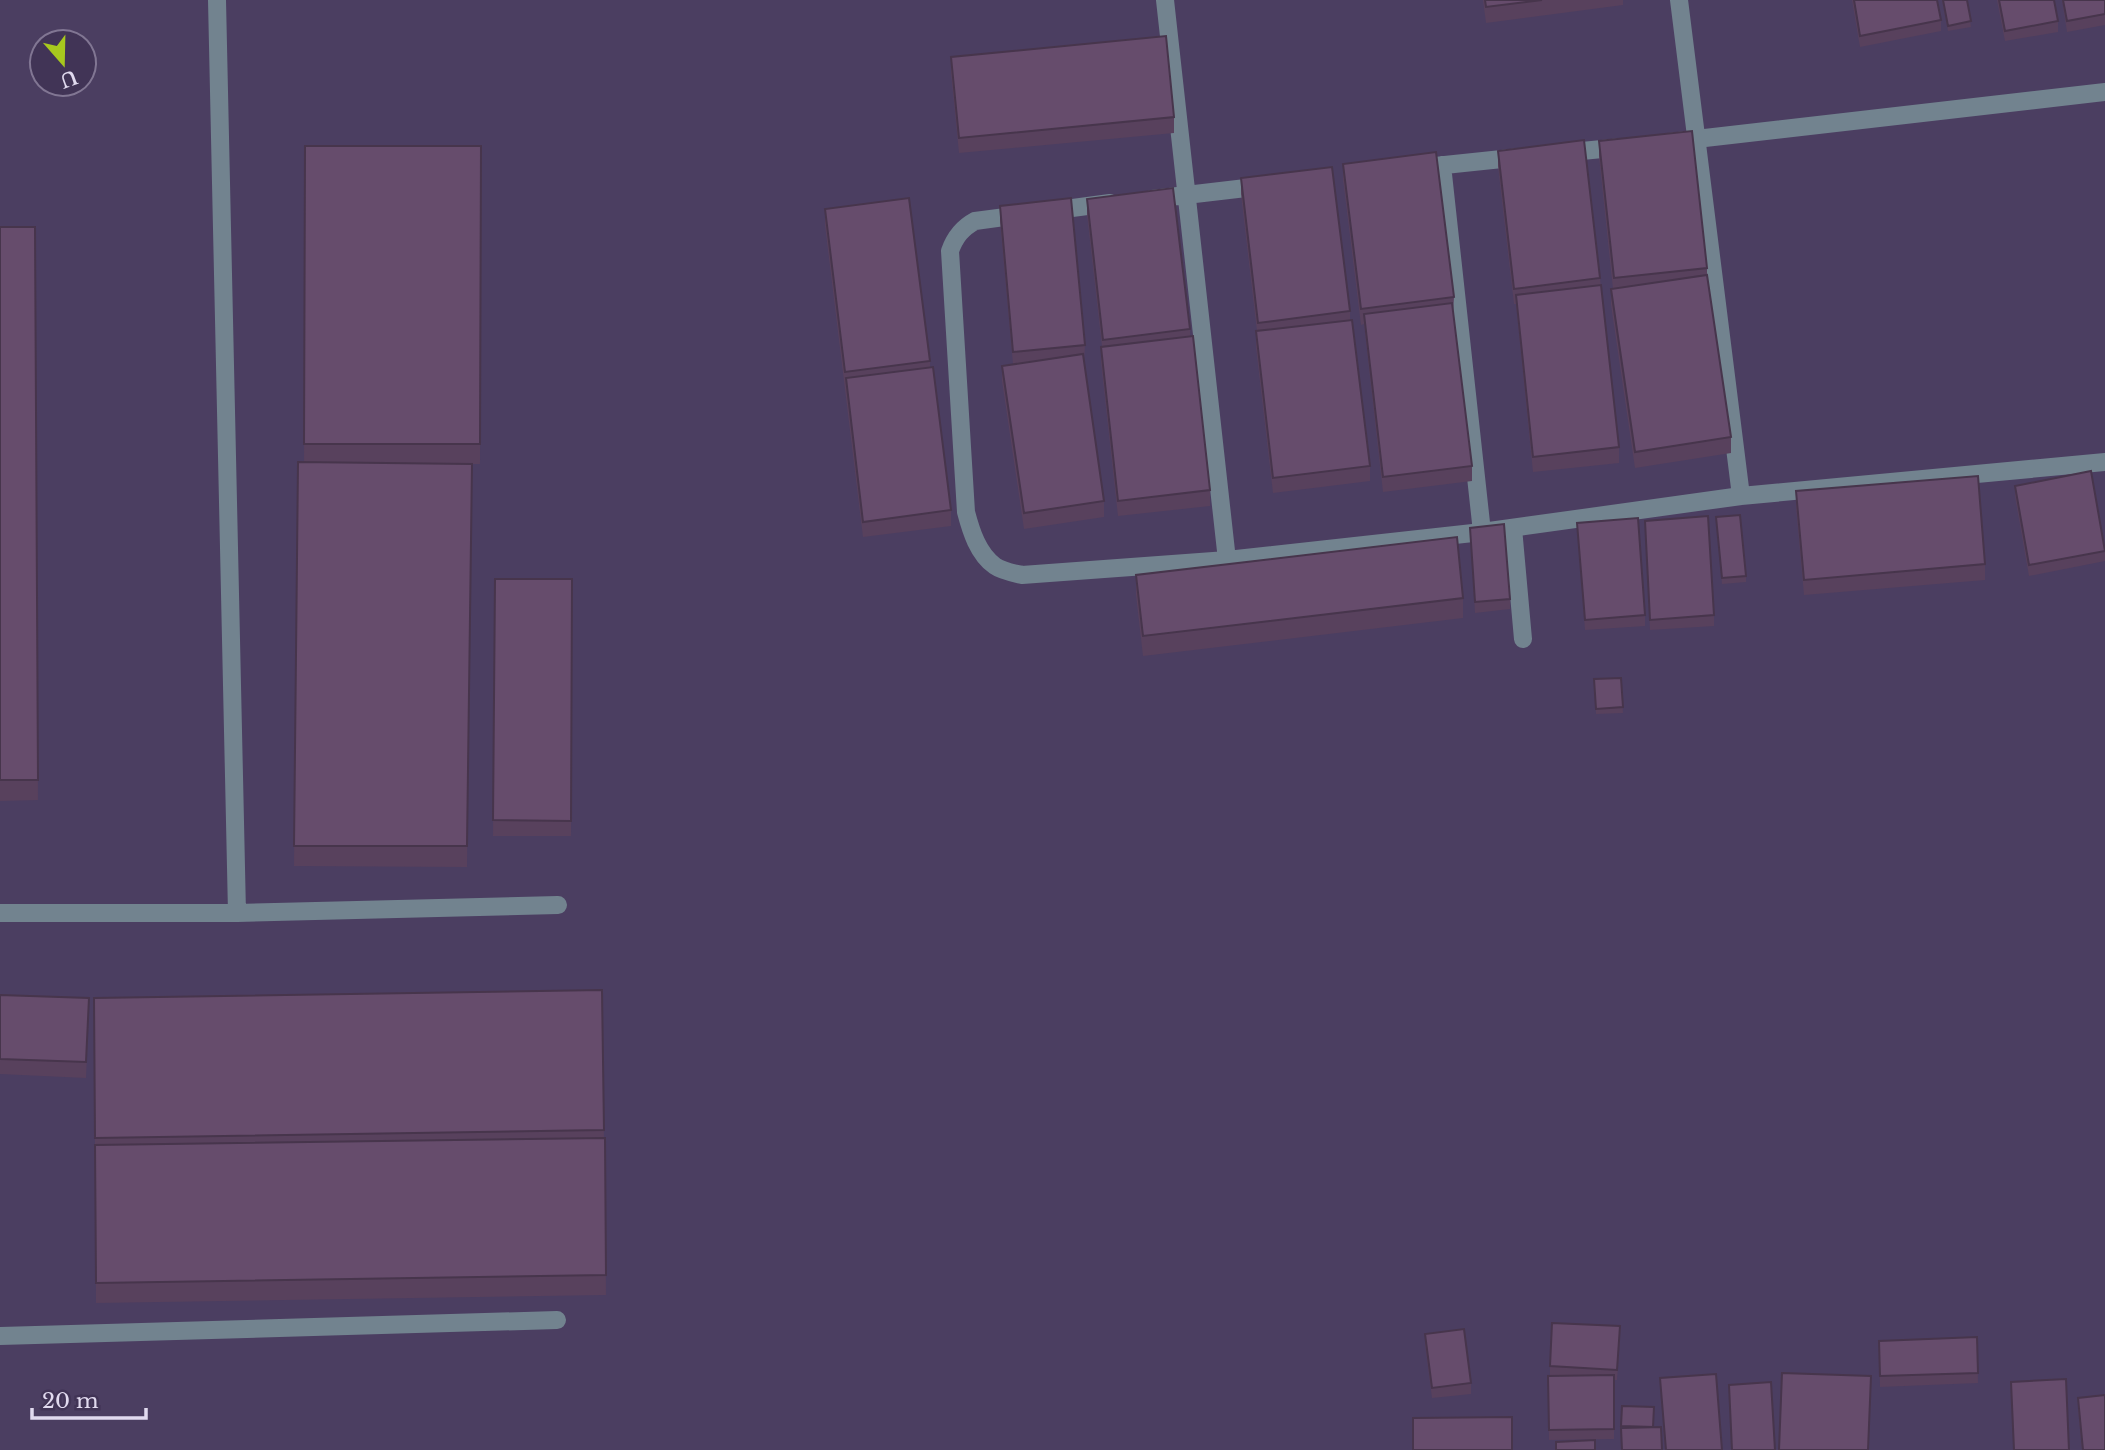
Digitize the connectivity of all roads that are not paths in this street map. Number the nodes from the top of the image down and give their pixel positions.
1 (217, 0) edge
2 (1165, 0) edge
3 (1679, 0) edge
4 (2105, 92) edge
5 (1696, 139) junction
6 (1442, 165) junction
7 (1402, 170) edge
8 (1281, 184) edge
9 (1186, 195) junction
10 (2105, 462) edge
11 (1741, 496) junction
12 (1513, 528) junction
13 (1482, 532) junction
14 (1227, 560) junction
15 (1523, 639) dead end
16 (558, 905) dead end
17 (0, 913) edge
18 (237, 913) junction
19 (557, 1320) dead end
20 (0, 1336) edge

1 - 18 street
2 - 9 street
3 - 5 street
4 - 5 street
5 - 6 street
5 - 11 street
6 - 7 street
6 - 13 street
8 - 9 street
9 - 14 street
9 - 14 street
10 - 11 street
11 - 12 street
12 - 13 street
12 - 15 street
13 - 14 street
16 - 18 street
17 - 18 street
19 - 20 street

